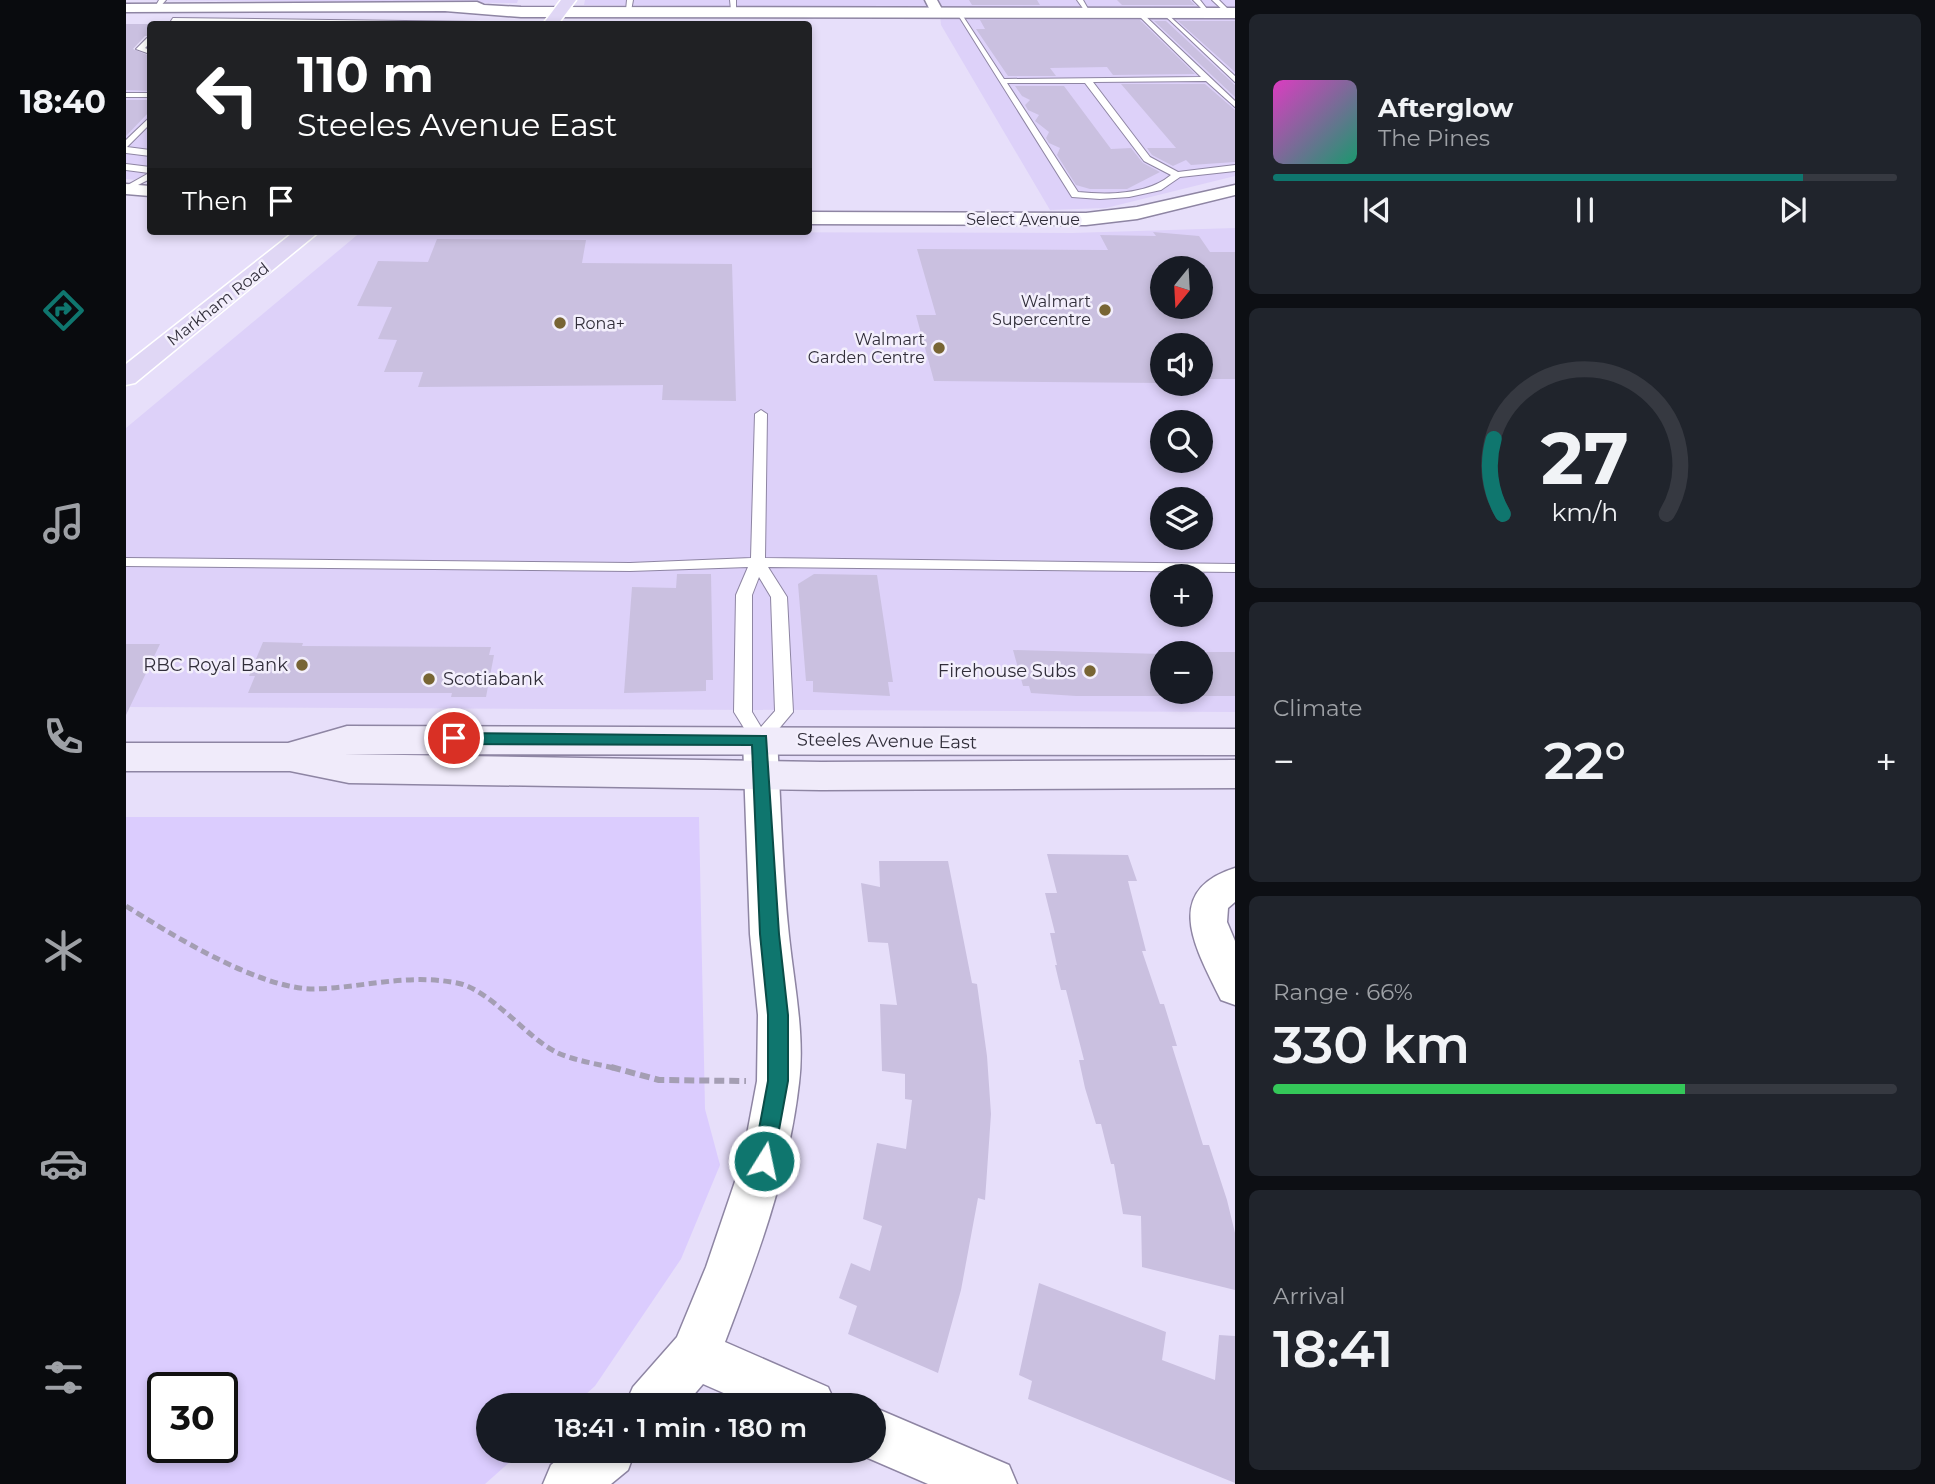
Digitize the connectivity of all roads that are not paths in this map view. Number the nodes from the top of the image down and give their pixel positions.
1 (1196, 0) edge
2 (160, 4) edge
3 (540, 5) edge
4 (566, 5) edge
5 (630, 5) edge
6 (734, 5) edge
7 (934, 6) edge
8 (1085, 6) edge
9 (1212, 6) edge
10 (126, 8) edge
11 (187, 8) junction
12 (304, 8) junction
13 (957, 11) junction
14 (1163, 12) junction
15 (1139, 13) junction
16 (1232, 13) edge
17 (172, 21) edge
18 (294, 21) edge
19 (527, 21) edge
20 (553, 21) edge
21 (1208, 79) junction
22 (1002, 80) junction
23 (1087, 80) junction
24 (1235, 80) edge
25 (126, 95) edge
26 (147, 95) edge
27 (126, 104) edge
28 (147, 104) edge
29 (1235, 105) edge
30 (147, 124) edge
31 (126, 148) edge
32 (147, 152) edge
33 (126, 167) edge
34 (1235, 168) edge
35 (147, 170) edge
36 (1177, 175) junction
37 (147, 177) edge
38 (127, 189) edge
39 (1235, 190) edge
40 (147, 191) edge
41 (812, 218) edge
42 (269, 235) edge
43 (304, 235) edge
44 (170, 312) dead end
45 (126, 377) edge
46 (761, 414) dead end
47 (126, 562) edge
48 (758, 562) junction
49 (1235, 568) edge
50 (1235, 742) edge
51 (126, 757) edge
52 (762, 758) junction
53 (1235, 774) edge
54 (1235, 882) edge
55 (1235, 988) edge
56 (695, 1355) junction
57 (662, 1393) edge
58 (782, 1393) edge
59 (886, 1439) edge
60 (595, 1463) edge
61 (570, 1484) edge
62 (990, 1484) edge

1 - 9 lane
2 - 10 street
2 - 11 street
3 - 4 street
3 - 12 street
3 - 19 main road
4 - 5 street
4 - 20 main road
5 - 6 street
6 - 7 street
7 - 13 street
8 - 13 street
8 - 15 street
9 - 14 street
9 - 16 street
11 - 12 street
11 - 17 lane
12 - 18 lane
13 - 22 lane
14 - 15 street
14 - 24 lane
15 - 21 lane
21 - 23 lane
21 - 29 lane
22 - 23 lane
22 - 36 lane
23 - 36 lane
25 - 26 lane
27 - 28 lane
30 - 31 lane
31 - 32 lane
33 - 35 lane
34 - 36 lane
37 - 38 lane
38 - 40 street
39 - 41 street, Select Avenue
42 - 44 main road, Markham Road
43 - 45 main road, Markham Road
46 - 48 lane
47 - 48 lane
48 - 49 lane
48 - 52 lane
48 - 52 lane
50 - 52 main road, Steeles Avenue East
51 - 52 main road, Steeles Avenue East
52 - 53 main road, Steeles Avenue East
52 - 56 street
54 - 55 street
56 - 57 street
56 - 58 street
59 - 62 street
60 - 61 street

